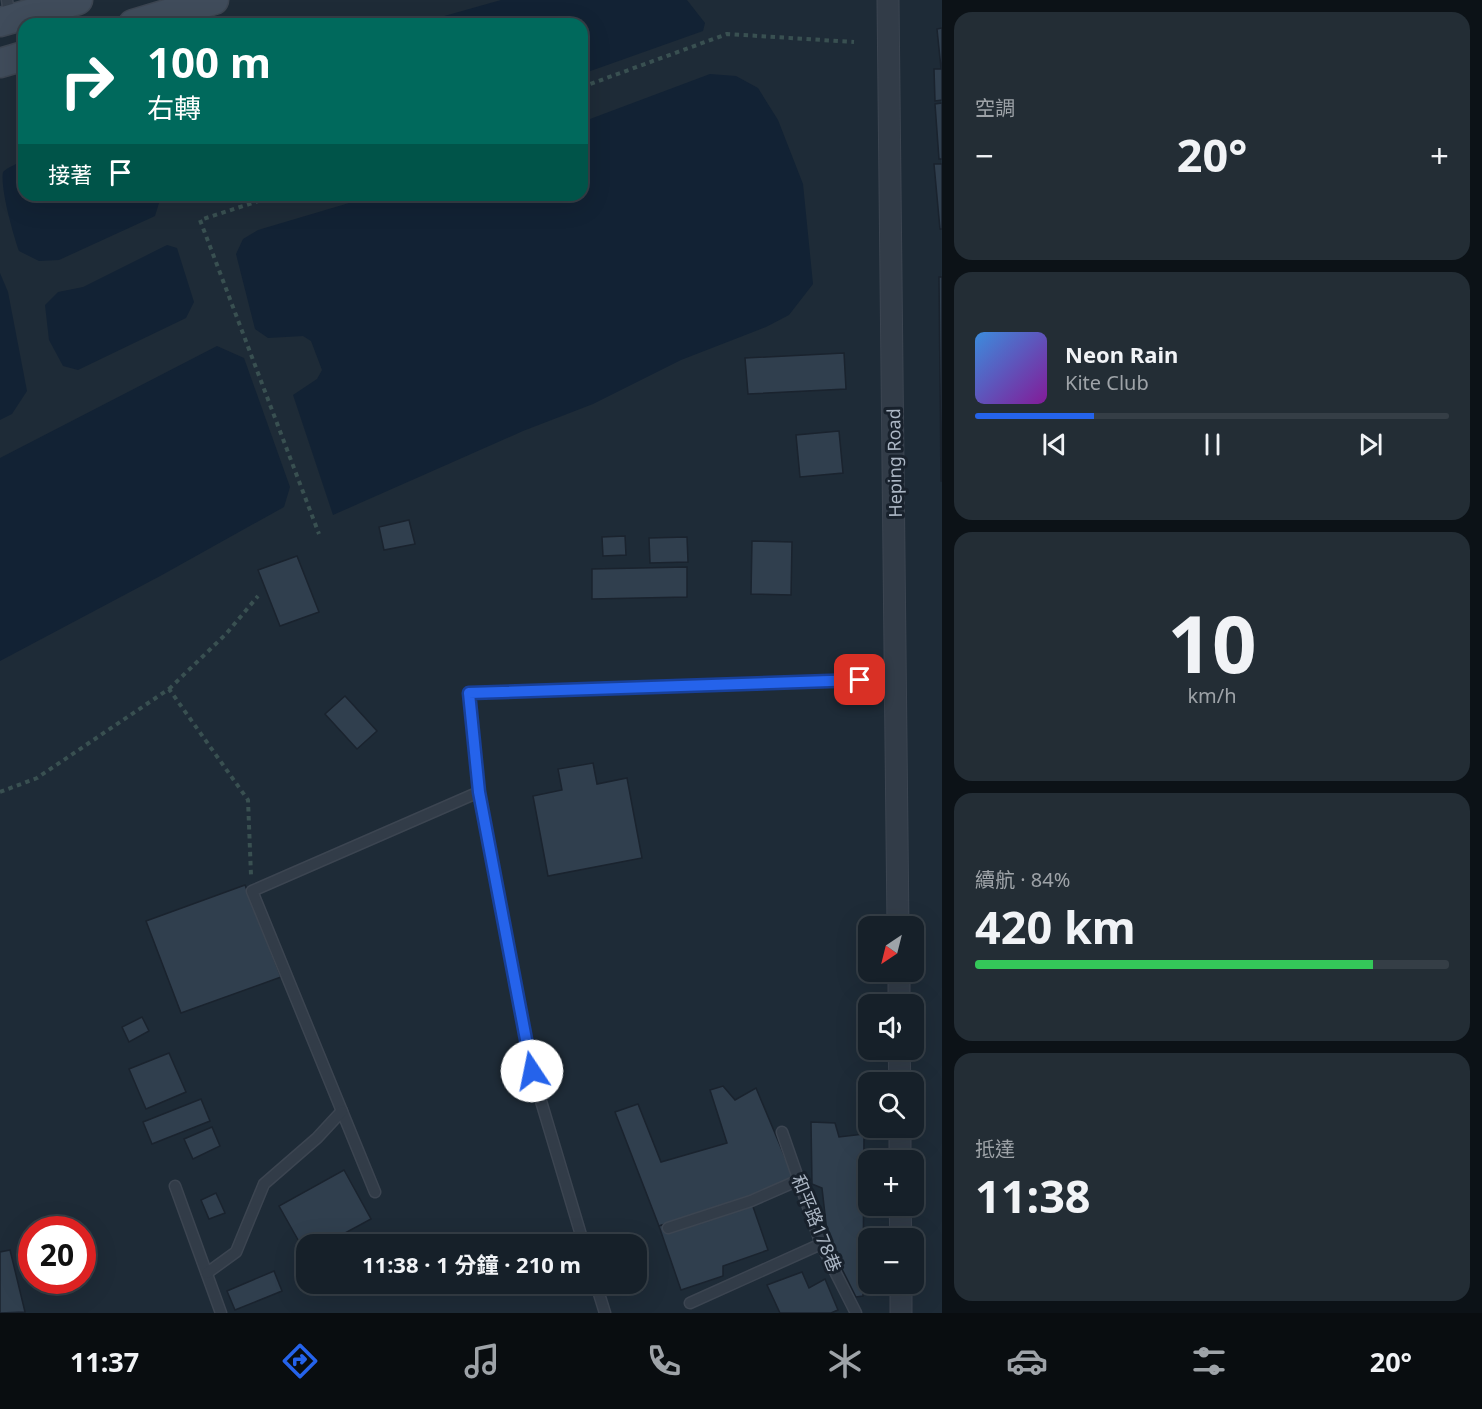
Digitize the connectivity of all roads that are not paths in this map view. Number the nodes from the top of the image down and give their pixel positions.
1 (78, 0) edge
2 (214, 0) edge
3 (888, 0) edge
4 (6, 14) edge
5 (153, 18) edge
6 (18, 58) edge
7 (0, 63) edge
8 (896, 673) junction
9 (479, 792) junction
10 (898, 916) edge
11 (342, 1111) junction
12 (782, 1132) dead end
13 (799, 1180) junction
14 (175, 1186) dead end
15 (375, 1192) dead end
16 (668, 1228) dead end
17 (581, 1234) edge
18 (821, 1244) junction
19 (207, 1273) junction
20 (599, 1294) edge
21 (901, 1294) edge
22 (690, 1302) dead end
23 (221, 1313) edge
24 (605, 1313) edge
25 (856, 1313) edge
26 (901, 1313) edge

1 - 4 main road
2 - 5 main road
3 - 8 street, Heping Road
6 - 7 main road
8 - 9 lane
8 - 10 street, Heping Road
9 - 11 lane
9 - 17 lane
11 - 15 lane
11 - 19 lane
12 - 13 lane, 和平路178巷
13 - 16 lane
13 - 18 lane, 和平路178巷
14 - 19 lane
18 - 22 lane
18 - 25 lane, 和平路178巷
19 - 23 lane
20 - 24 lane
21 - 26 street

